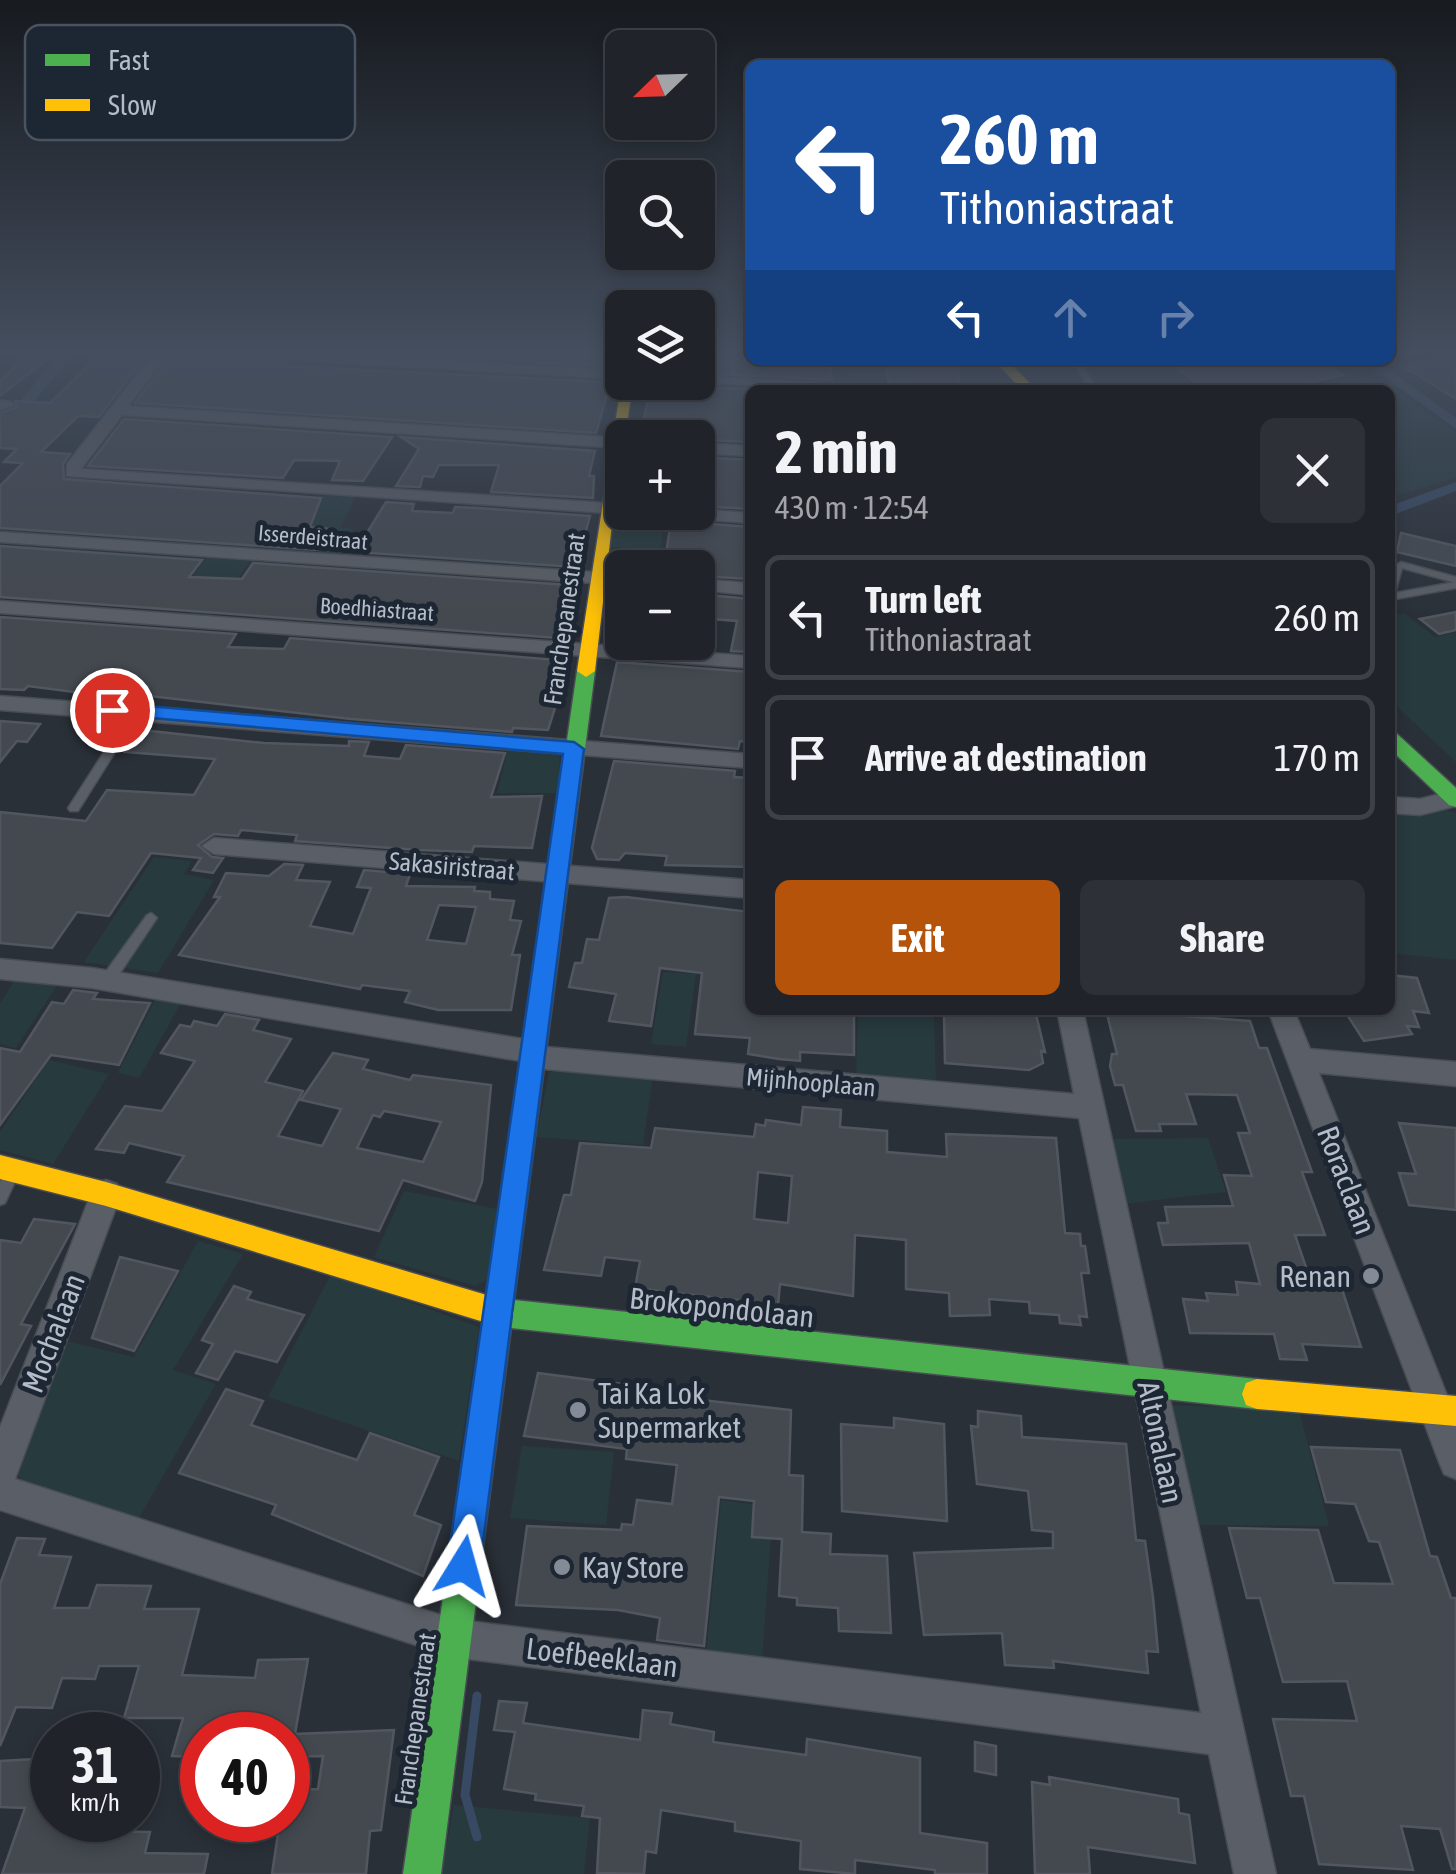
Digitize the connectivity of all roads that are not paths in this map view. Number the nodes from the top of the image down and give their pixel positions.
1 (94, 441) edge
2 (715, 449) edge
3 (745, 451) edge
4 (605, 507) edge
5 (715, 515) edge
6 (745, 518) edge
7 (609, 530) edge
8 (0, 537) edge
9 (1395, 573) edge
10 (596, 578) junction
11 (605, 579) edge
12 (1456, 582) edge
13 (715, 587) edge
14 (745, 589) edge
15 (1395, 595) edge
16 (0, 607) edge
17 (587, 648) junction
18 (745, 662) edge
19 (0, 702) edge
20 (135, 712) junction
21 (1395, 719) edge
22 (1395, 743) edge
23 (574, 749) junction
24 (745, 762) edge
25 (1456, 774) edge
26 (1455, 799) edge
27 (1395, 805) edge
28 (74, 808) dead end
29 (214, 846) dead end
30 (555, 874) junction
31 (745, 889) edge
32 (151, 918) dead end
33 (0, 969) edge
34 (107, 981) junction
35 (1071, 1015) edge
36 (1284, 1015) edge
37 (534, 1054) junction
38 (1300, 1060) junction
39 (1456, 1074) edge
40 (1089, 1107) junction
41 (7, 1169) edge
42 (106, 1194) junction
43 (0, 1198) edge
44 (498, 1313) junction
45 (1149, 1385) junction
46 (1446, 1410) edge
47 (1456, 1462) edge
48 (0, 1472) edge
49 (0, 1492) edge
50 (453, 1638) junction
51 (1224, 1736) junction
52 (422, 1874) edge
53 (1255, 1874) edge

1 - 4 street
2 - 3 street
5 - 6 street
7 - 10 street, Franchepanestraat
8 - 10 street, Isserdeistraat
9 - 12 lane
10 - 11 street, Isserdeistraat
10 - 17 street, Franchepanestraat
12 - 15 lane
13 - 14 street
16 - 17 street, Boedhiastraat
17 - 18 street, Boedhiastraat
17 - 23 street, Franchepanestraat
19 - 20 street
20 - 23 street
20 - 28 lane
21 - 25 street
22 - 26 street
23 - 24 street
23 - 30 street, Franchepanestraat
26 - 27 street
29 - 30 street, Sakasiristraat
30 - 31 street, Sakasiristraat
30 - 37 street, Franchepanestraat
32 - 34 lane
33 - 34 street, Mijnhooplaan
34 - 37 street, Mijnhooplaan
35 - 40 street, Altonalaan
36 - 38 street, Roraclaan
37 - 40 street, Mijnhooplaan
37 - 44 street, Franchepanestraat
38 - 39 street
38 - 46 street, Roraclaan
40 - 45 street, Altonalaan
41 - 42 street, Brokopondolaan
41 - 43 lane
42 - 44 street, Brokopondolaan
42 - 48 street, Mochalaan
44 - 45 street, Brokopondolaan
44 - 50 street, Franchepanestraat
45 - 46 street, Brokopondolaan
45 - 51 street, Altonalaan
46 - 47 street, Roraclaan
49 - 50 street, Loefbeeklaan
50 - 51 street, Loefbeeklaan
50 - 52 street, Franchepanestraat
51 - 53 street, Altonalaan

